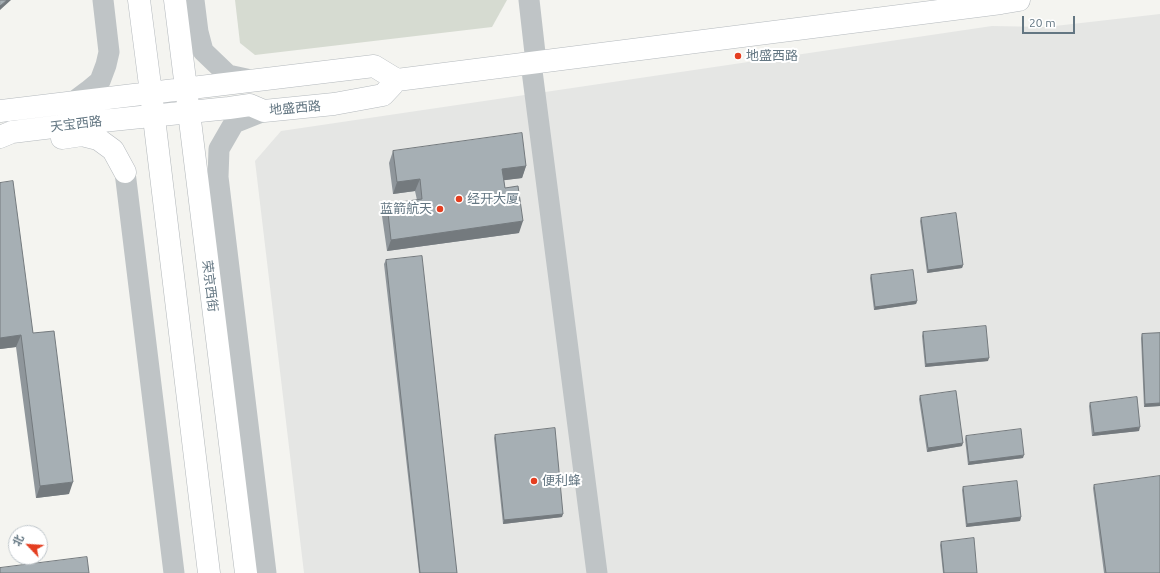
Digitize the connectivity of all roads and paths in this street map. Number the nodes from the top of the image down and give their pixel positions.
1 (102, 0) edge
2 (139, 0) edge
3 (175, 0) edge
4 (194, 0) edge
5 (529, 0) edge
6 (1019, 0) edge
7 (533, 63) junction
8 (251, 80) junction
9 (397, 80) junction
10 (186, 88) junction
11 (150, 93) junction
12 (72, 103) junction
13 (264, 111) junction
14 (0, 112) edge
15 (189, 112) junction
16 (154, 116) junction
17 (0, 139) edge
18 (125, 172) joint
19 (174, 573) edge
20 (209, 573) edge
21 (246, 573) edge
22 (266, 573) edge
23 (597, 573) edge

1 - 12 street
2 - 11 street
3 - 10 street, 荣京西街
4 - 8 street
5 - 7 street
6 - 7 street
7 - 9 street
7 - 23 street
8 - 9 street
8 - 10 street
9 - 13 street, 地盛西路
10 - 11 street, 天宝西路
10 - 15 street, 荣京西街
11 - 12 street, 天宝西路
11 - 16 street
12 - 14 street, 天宝西路
13 - 15 street, 地盛西路
13 - 22 street
15 - 16 street, 地盛西路
15 - 21 street, 荣京西街
16 - 17 street, 天宝西路
16 - 20 street
17 - 18 street
18 - 19 street

